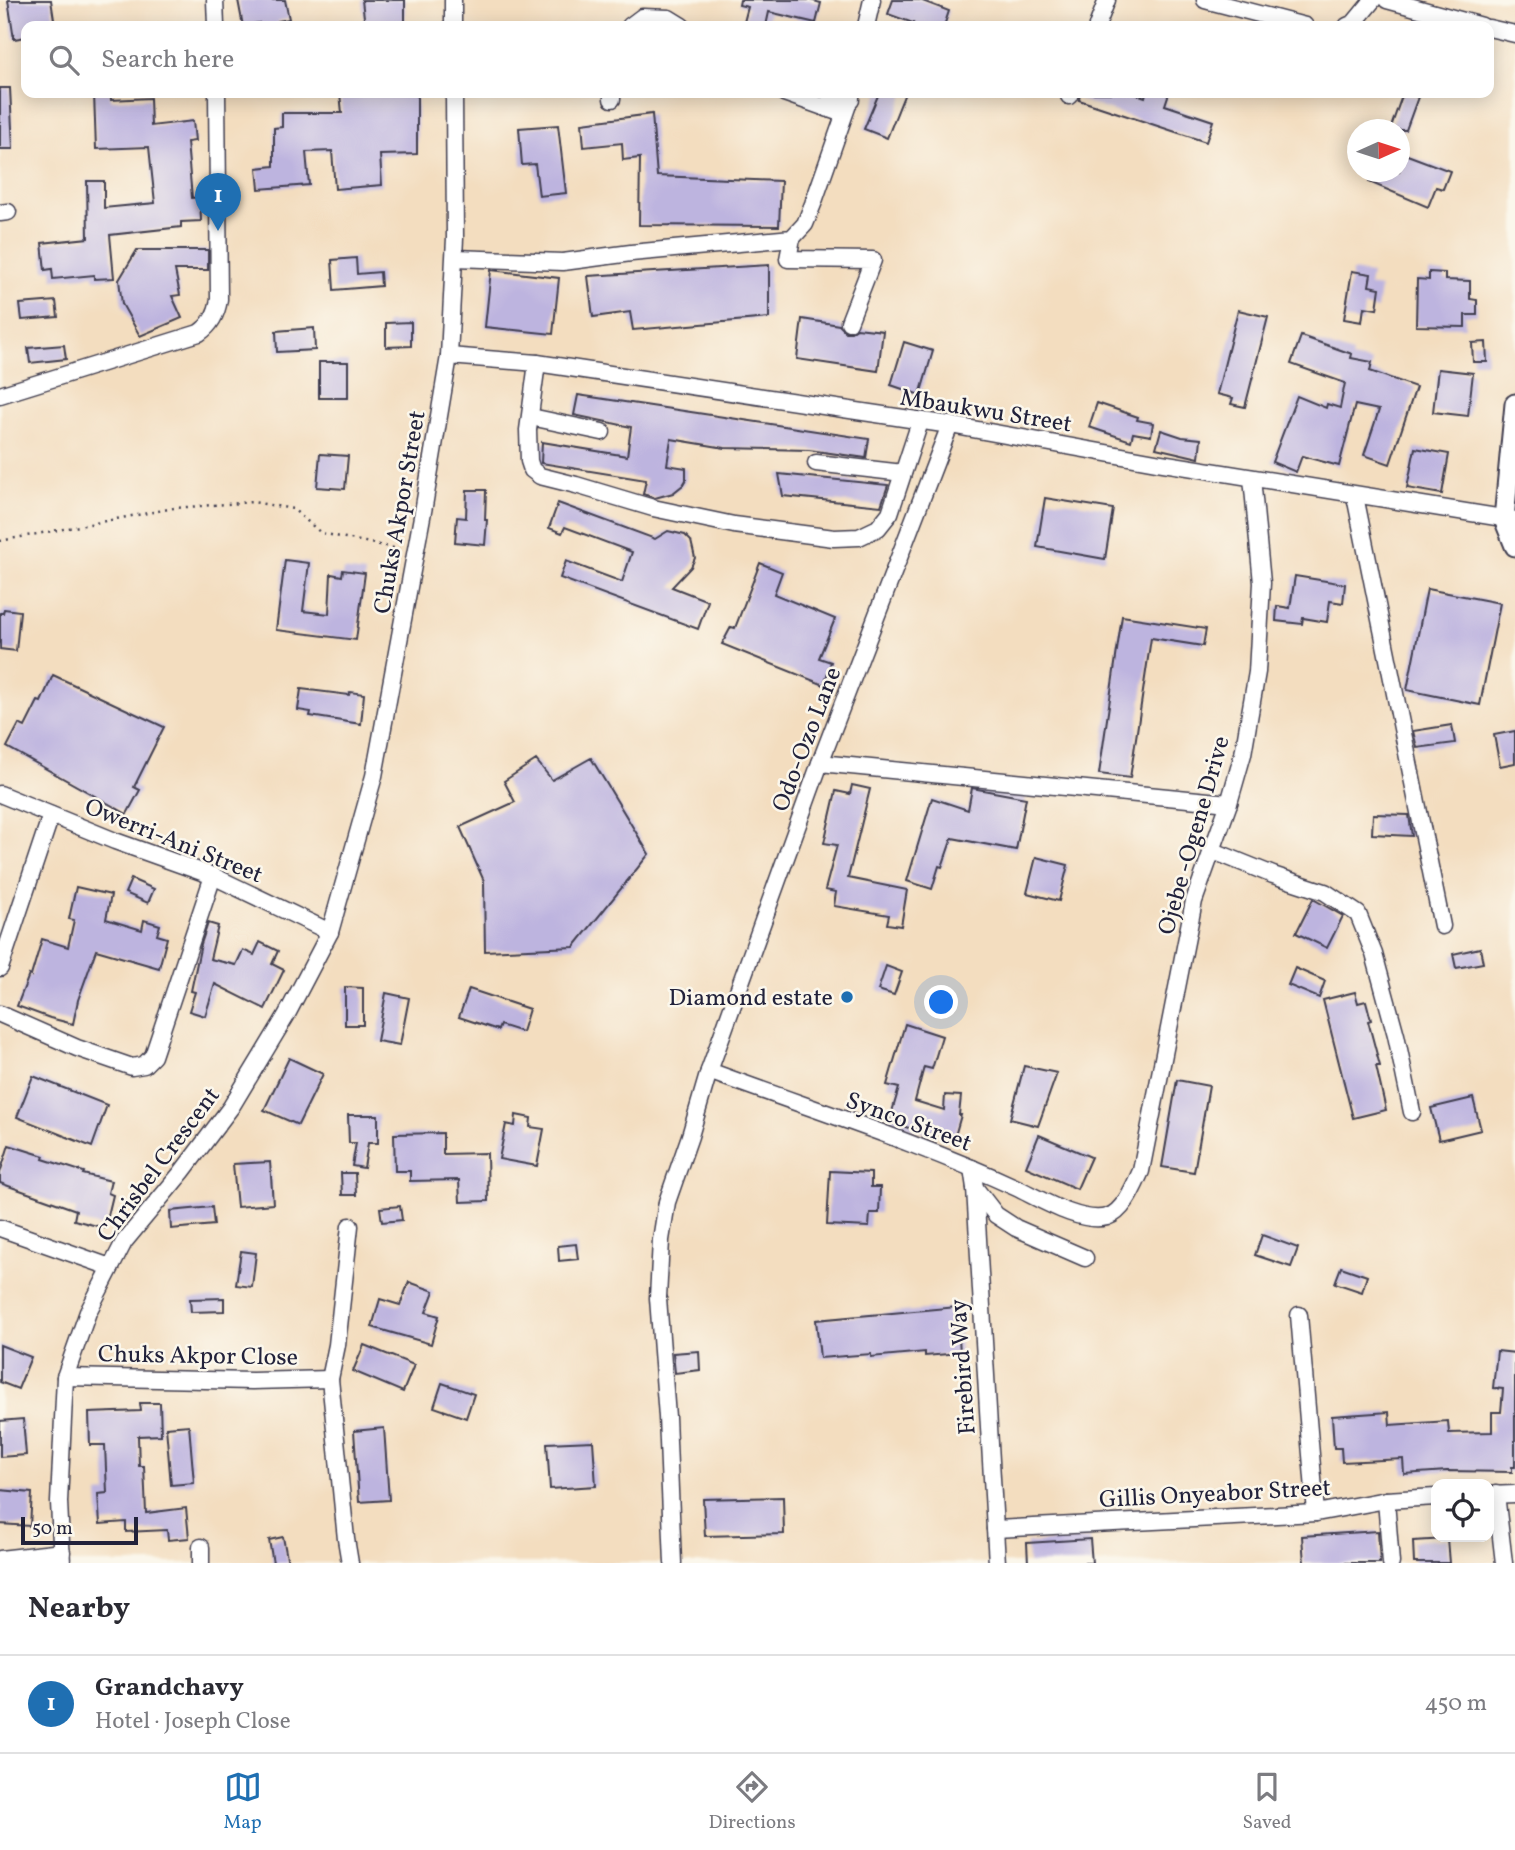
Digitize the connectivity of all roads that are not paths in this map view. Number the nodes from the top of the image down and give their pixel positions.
1 (215, 0) edge
2 (453, 0) edge
3 (872, 0) edge
4 (1107, 0) edge
5 (1205, 0) edge
6 (1373, 0) edge
7 (1387, 0) edge
8 (216, 21) edge
9 (453, 21) edge
10 (637, 21) edge
11 (674, 21) edge
12 (867, 21) edge
13 (1099, 21) edge
14 (1286, 21) edge
15 (1356, 21) edge
16 (1464, 21) edge
17 (1494, 29) edge
18 (1515, 34) edge
19 (218, 98) edge
20 (454, 98) edge
21 (821, 98) edge
22 (849, 102) edge
23 (792, 238) junction
24 (455, 258) junction
25 (849, 323) dead end
26 (449, 356) junction
27 (537, 363) junction
28 (0, 395) edge
29 (1515, 404) edge
30 (531, 417) junction
31 (919, 422) junction
32 (950, 425) junction
33 (603, 432) dead end
34 (816, 463) dead end
35 (903, 473) junction
36 (1252, 478) junction
37 (1355, 496) junction
38 (1509, 519) edge
39 (1515, 546) edge
40 (820, 763) junction
41 (0, 794) edge
42 (1229, 803) junction
43 (51, 815) junction
44 (1211, 850) junction
45 (213, 876) junction
46 (1441, 926) dead end
47 (330, 932) junction
48 (0, 968) edge
49 (0, 1014) edge
50 (709, 1072) junction
51 (1412, 1112) dead end
52 (972, 1168) junction
53 (975, 1188) junction
54 (1092, 1217) joint
55 (350, 1226) dead end
56 (3, 1234) edge
57 (1085, 1258) dead end
58 (110, 1267) junction
59 (1299, 1315) dead end
60 (65, 1377) junction
61 (330, 1379) junction
62 (1494, 1494) edge
63 (1515, 1494) edge
64 (1431, 1497) edge
65 (1386, 1500) junction
66 (1494, 1506) edge
67 (1316, 1513) junction
68 (995, 1529) junction
69 (62, 1558) edge
70 (0, 1559) edge
71 (350, 1563) edge
72 (673, 1563) edge
73 (997, 1563) edge
74 (1391, 1563) edge
75 (1504, 1563) edge

1 - 8 street
2 - 9 street
3 - 12 street
4 - 13 street
5 - 14 street
6 - 15 street
7 - 16 street
10 - 11 street
17 - 18 street
19 - 28 street
20 - 24 street, Chuks Akpor Street
21 - 22 street
22 - 23 street
23 - 24 street
23 - 25 street
24 - 26 street, Chuks Akpor Street
26 - 27 street, Mbaukwu Street
26 - 47 street, Chuks Akpor Street
27 - 30 street
27 - 31 street, Mbaukwu Street
29 - 38 street
30 - 33 street
30 - 35 street
31 - 32 street, Mbaukwu Street
31 - 35 street
32 - 36 street, Mbaukwu Street
32 - 40 street, Odo-Ozo Lane
34 - 35 street
36 - 37 street, Mbaukwu Street
36 - 42 street, Ojebe -Ogene Drive
37 - 38 street, Mbaukwu Street
37 - 46 street
38 - 39 street
40 - 42 street
40 - 50 street, Odo-Ozo Lane
41 - 43 street, Owerri-Ani Street
42 - 44 street, Ojebe -Ogene Drive
43 - 45 street, Owerri-Ani Street
43 - 48 street
44 - 51 street
44 - 54 street, Ojebe -Ogene Drive
45 - 47 street, Owerri-Ani Street
45 - 49 street
47 - 58 street, Chrisbel Crescent
50 - 52 street, Synco Street
50 - 72 street, Odo-Ozo Lane
52 - 53 street, Firebird Way
52 - 54 street, Synco Street
53 - 57 street
53 - 68 street, Firebird Way
55 - 61 street
56 - 58 street
58 - 60 street, Chrisbel Crescent
59 - 67 street
60 - 61 street, Chuks Akpor Close
60 - 69 street, Chrisbel Crescent
61 - 71 street
62 - 63 street
64 - 65 street, Gillis Onyeabor Street
65 - 67 street, Gillis Onyeabor Street
65 - 74 street
66 - 75 street
67 - 68 street, Gillis Onyeabor Street
68 - 73 street, Firebird Way
69 - 70 street

